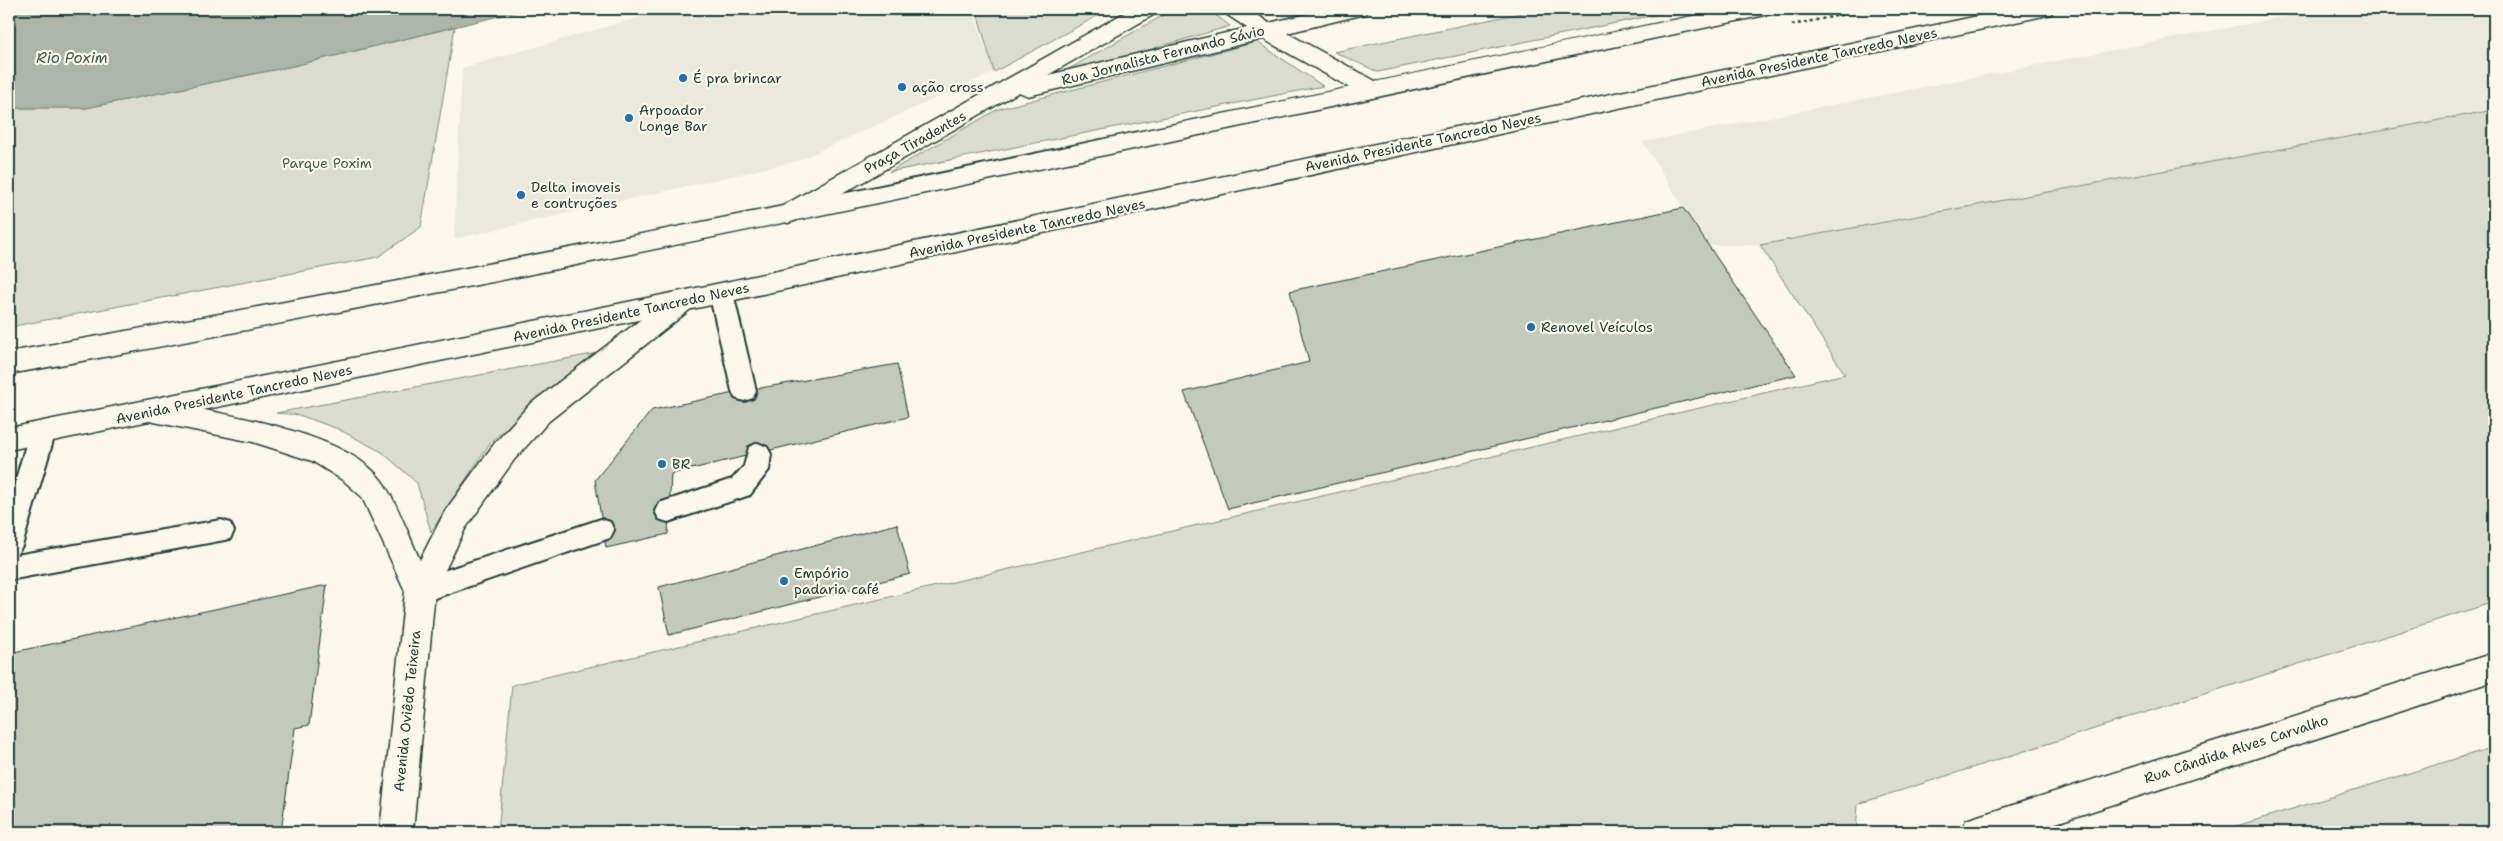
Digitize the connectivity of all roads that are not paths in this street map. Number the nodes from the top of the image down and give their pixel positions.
1 (1147, 9) edge
2 (1234, 9) edge
3 (1357, 9) edge
4 (1761, 9) edge
5 (2043, 9) edge
6 (1266, 30) junction
7 (1371, 89) junction
8 (999, 95) junction
9 (788, 214) junction
10 (721, 293) junction
11 (683, 301) junction
12 (9, 363) edge
13 (744, 391) dead end
14 (149, 411) junction
15 (42, 434) junction
16 (9, 439) edge
17 (758, 454) dead end
18 (668, 510) dead end
19 (601, 530) dead end
20 (221, 531) dead end
21 (9, 546) edge
22 (9, 568) edge
23 (420, 591) junction
24 (2494, 667) edge
25 (396, 832) edge
26 (1978, 832) edge

1 - 8 main road, Praça Tiradentes
2 - 6 main road
3 - 6 main road, Rua Jornalista Fernando Sávio
4 - 7 main road
5 - 10 main road, Avenida Presidente Tancredo Neves
6 - 7 main road
6 - 8 main road, Rua Jornalista Fernando Sávio
7 - 9 main road
8 - 9 main road, Praça Tiradentes
9 - 12 main road
10 - 11 main road, Avenida Presidente Tancredo Neves
10 - 13 lane
11 - 14 main road, Avenida Presidente Tancredo Neves
11 - 23 main road, Avenida Oviêdo Teixeira
14 - 15 main road, Avenida Presidente Tancredo Neves
14 - 23 main road
15 - 16 main road, Avenida Presidente Tancredo Neves
15 - 21 lane
17 - 18 lane
19 - 23 lane
20 - 22 lane
23 - 25 main road, Avenida Oviêdo Teixeira
24 - 26 main road, Rua Cândida Alves Carvalho

